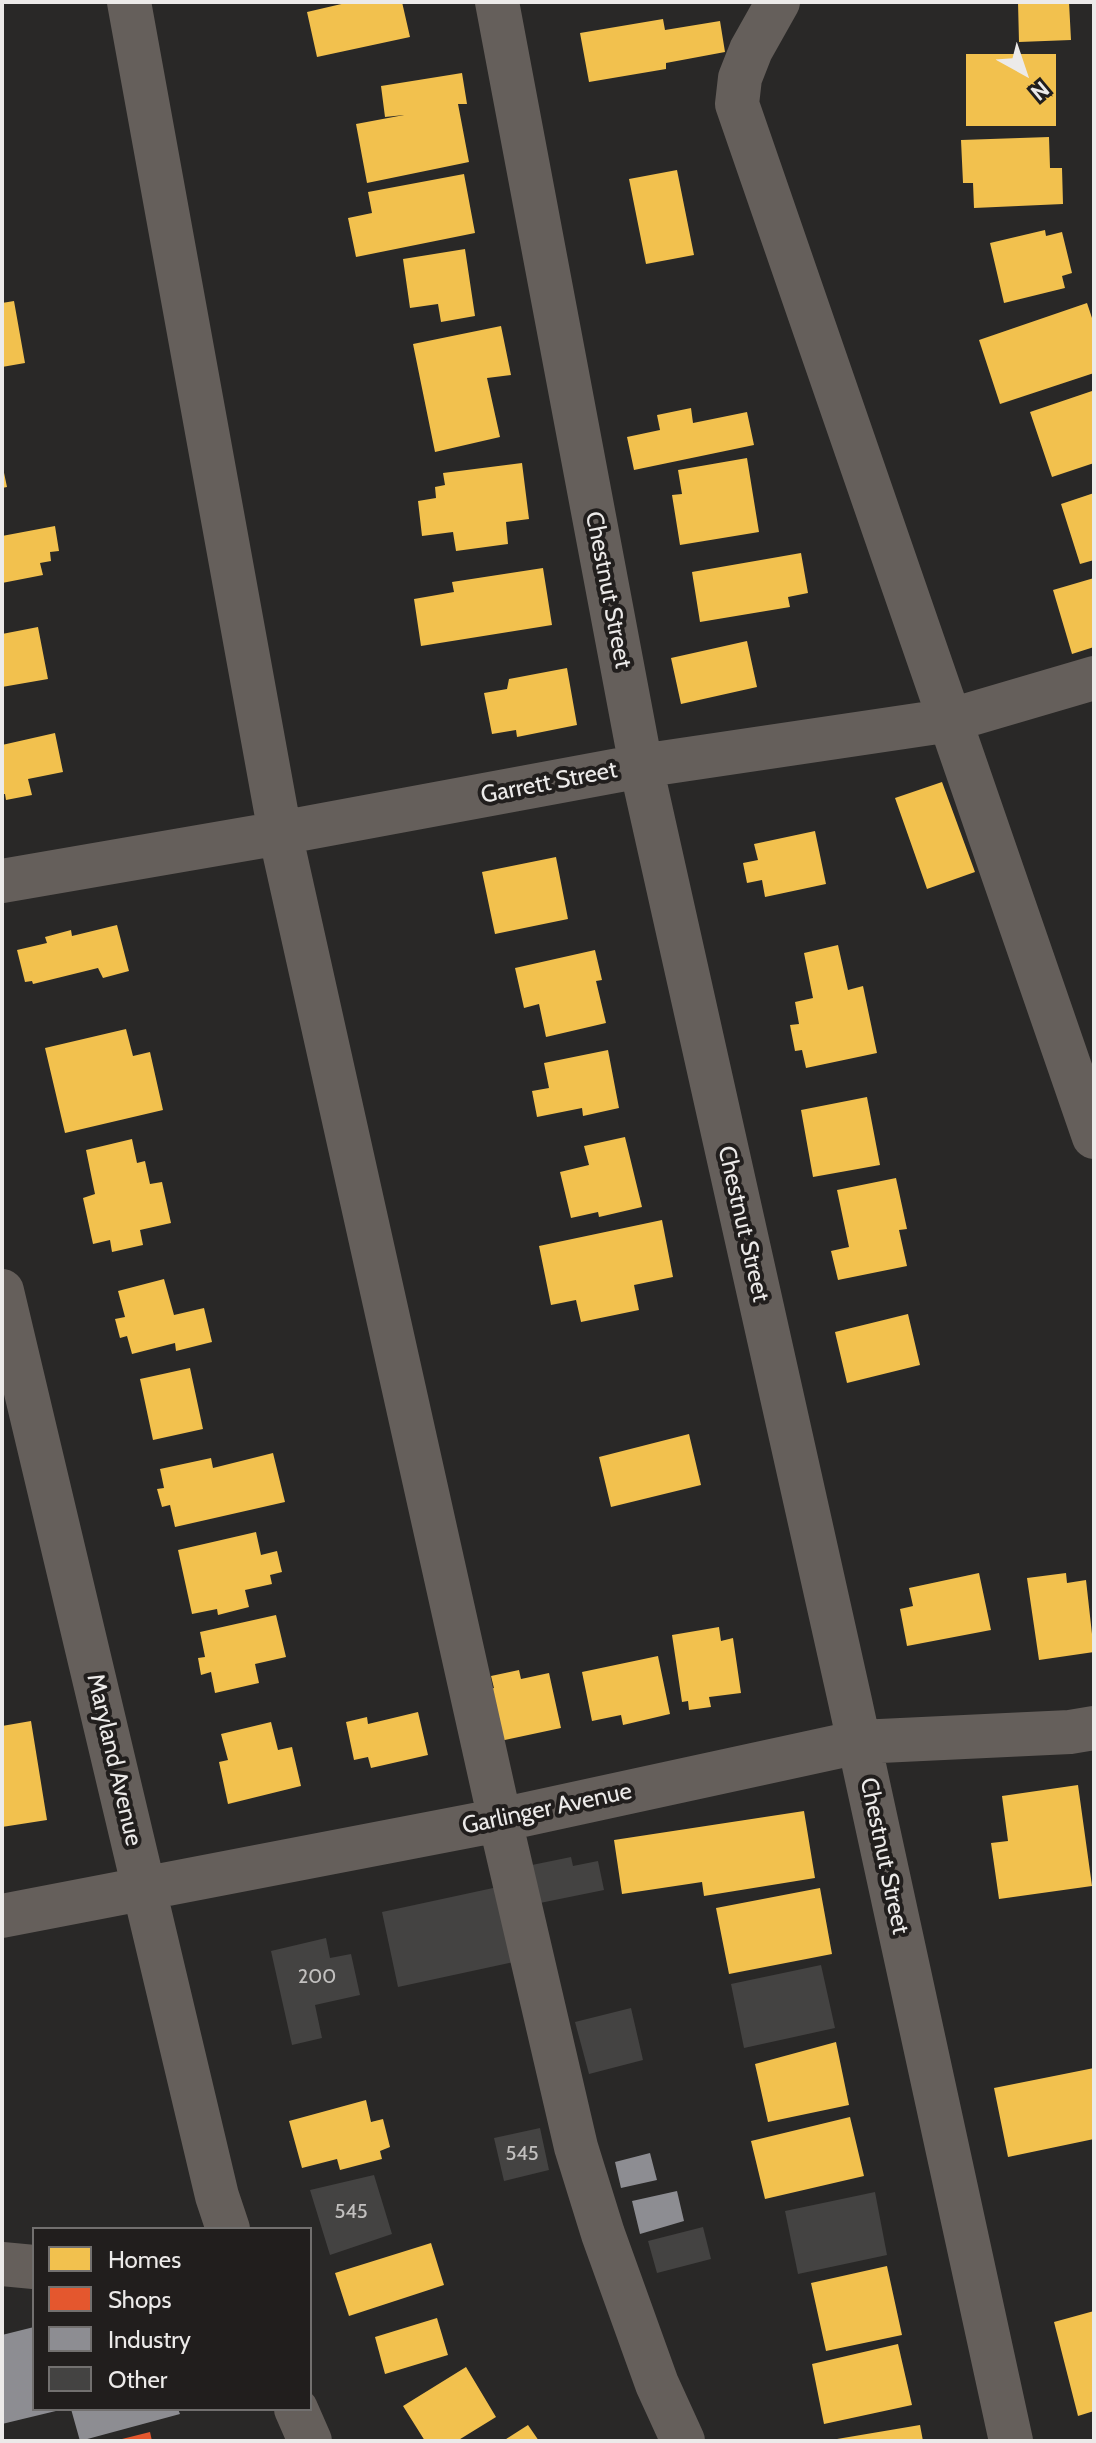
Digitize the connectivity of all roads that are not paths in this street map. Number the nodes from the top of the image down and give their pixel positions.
1 (129, 2) edge
2 (497, 2) edge
3 (778, 2) edge
4 (1094, 678) edge
5 (951, 720) junction
6 (641, 766) junction
7 (280, 833) junction
8 (2, 881) edge
9 (1094, 1137) edge
10 (2, 1291) edge
11 (1094, 1728) edge
12 (859, 1742) junction
13 (500, 1820) junction
14 (144, 1889) junction
15 (2, 1916) edge
16 (227, 2227) edge
17 (2, 2264) edge
18 (32, 2267) edge
19 (297, 2411) edge
20 (310, 2441) edge
21 (683, 2441) edge
22 (1011, 2441) edge

1 - 7 street
2 - 6 street, Chestnut Street
3 - 5 street
4 - 5 street, Garrett Street
5 - 6 street, Garrett Street
5 - 9 street
6 - 7 street, Garrett Street
6 - 12 street, Chestnut Street
7 - 8 street, Garrett Street
7 - 13 street
10 - 14 street, Maryland Avenue
11 - 12 street, Garlinger Avenue
12 - 13 street, Garlinger Avenue
12 - 22 street, Chestnut Street
13 - 14 street, Garlinger Avenue
13 - 21 street
14 - 15 street, Garlinger Avenue
14 - 16 street, Maryland Avenue
17 - 18 street
19 - 20 street

